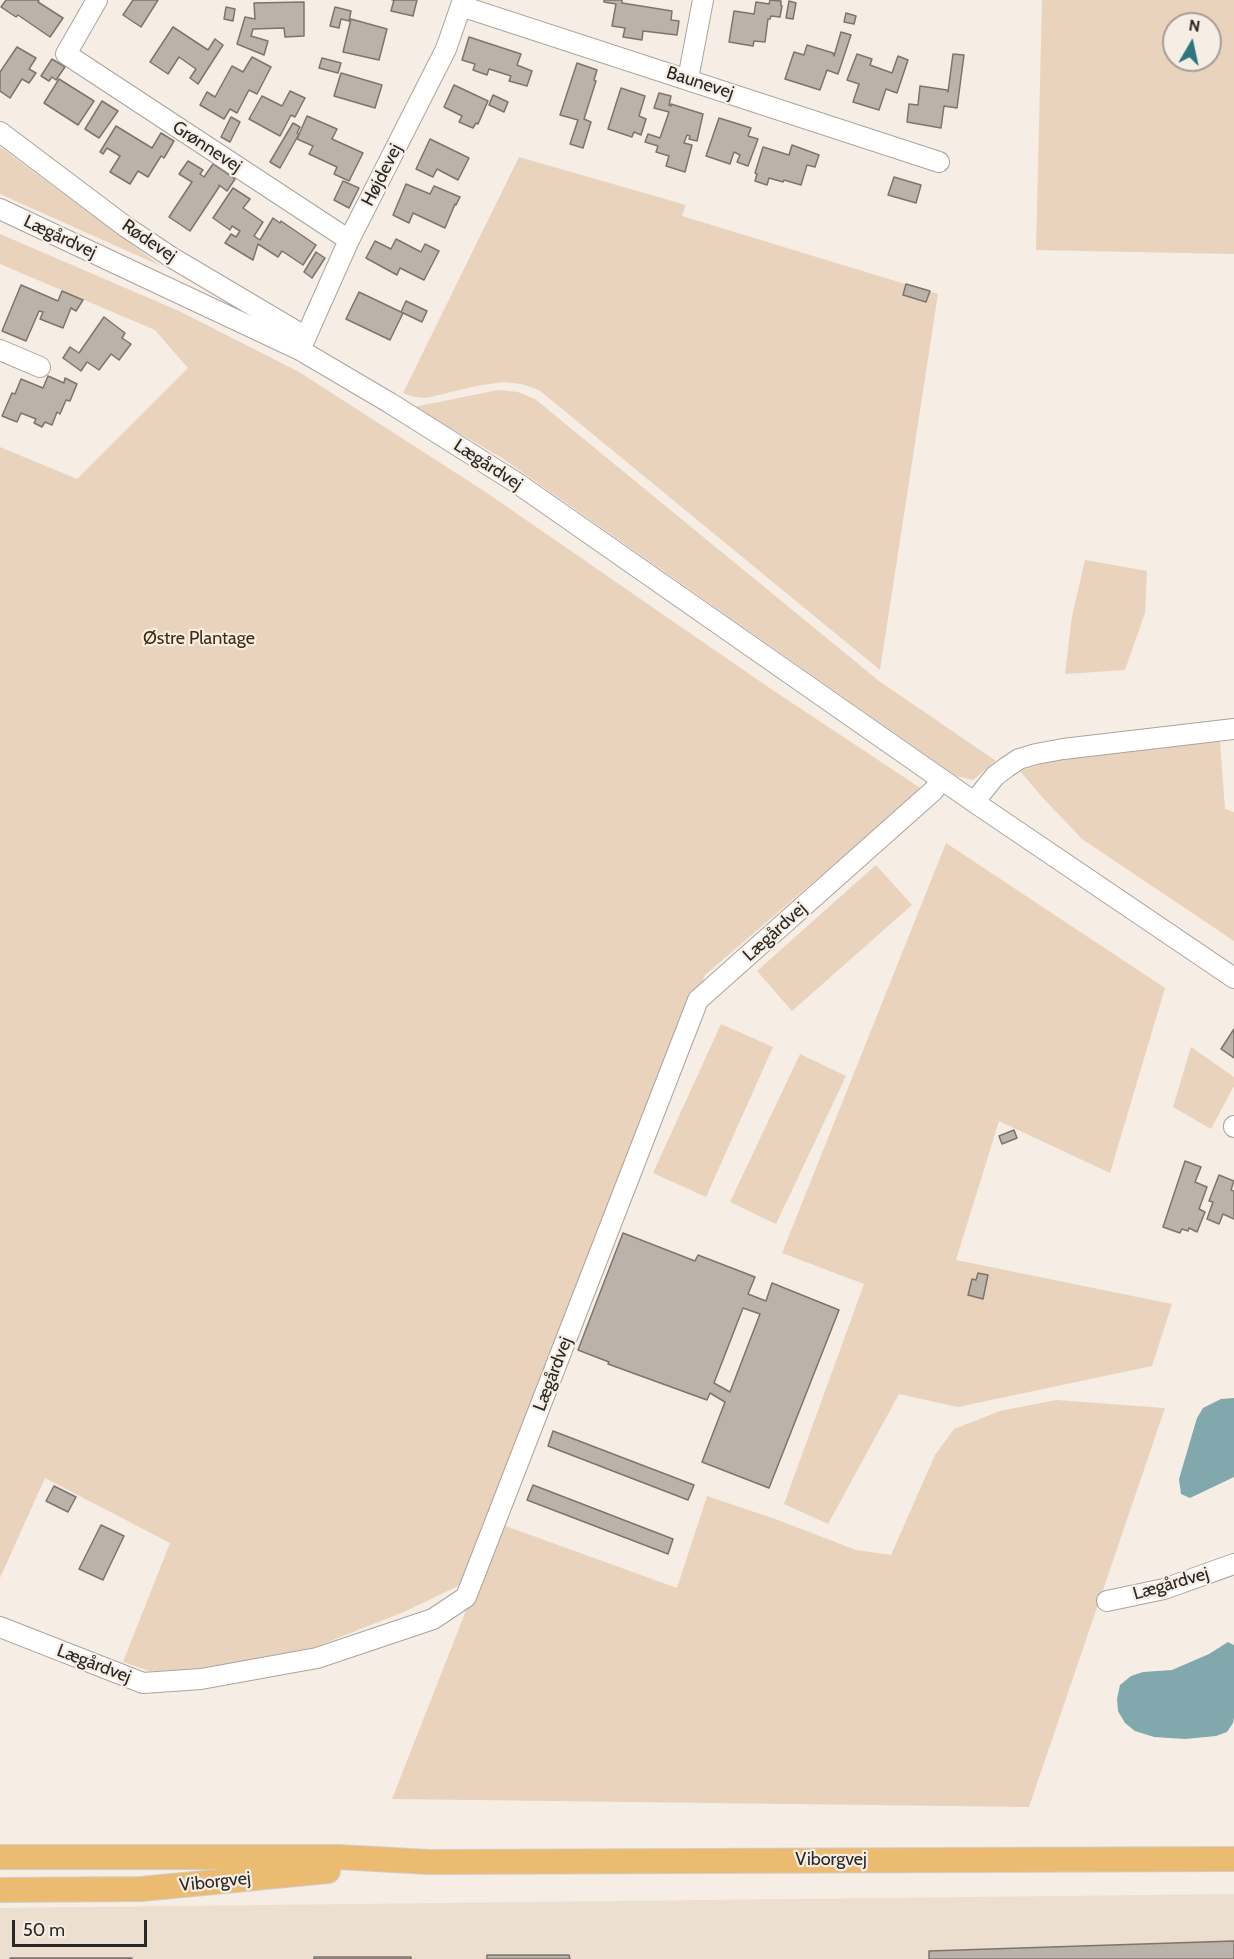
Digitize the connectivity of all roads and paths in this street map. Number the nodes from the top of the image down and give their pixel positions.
1 (97, 0) edge
2 (703, 0) edge
3 (462, 3) edge
4 (688, 79) junction
5 (0, 132) edge
6 (939, 162) dead end
7 (0, 209) edge
8 (349, 240) junction
9 (303, 343) junction
10 (0, 350) edge
11 (40, 367) dead end
12 (1234, 729) edge
13 (942, 780) junction
14 (974, 802) junction
15 (1234, 978) edge
16 (1234, 1564) edge
17 (1107, 1601) dead end
18 (0, 1628) edge
19 (0, 1857) edge
20 (147, 1857) junction
21 (1234, 1858) edge
22 (429, 1862) junction
23 (0, 1874) edge
24 (0, 1890) edge

1 - 8 street, Grønnevej
2 - 4 street
3 - 4 street, Baunevej
3 - 8 street, Højdevej
4 - 6 street, Baunevej
5 - 9 street, Rødevej
7 - 9 street, Lægårdvej
8 - 9 street, Højdevej
9 - 13 street, Lægårdvej
10 - 11 street
12 - 14 street
13 - 14 street, Lægårdvej
13 - 18 street, Lægårdvej
14 - 15 street, Lægårdvej
16 - 17 street, Lægårdvej
19 - 20 main road, Viborgvej
20 - 22 main road, Viborgvej
20 - 23 main road
21 - 22 main road, Viborgvej
22 - 24 main road, Viborgvej

